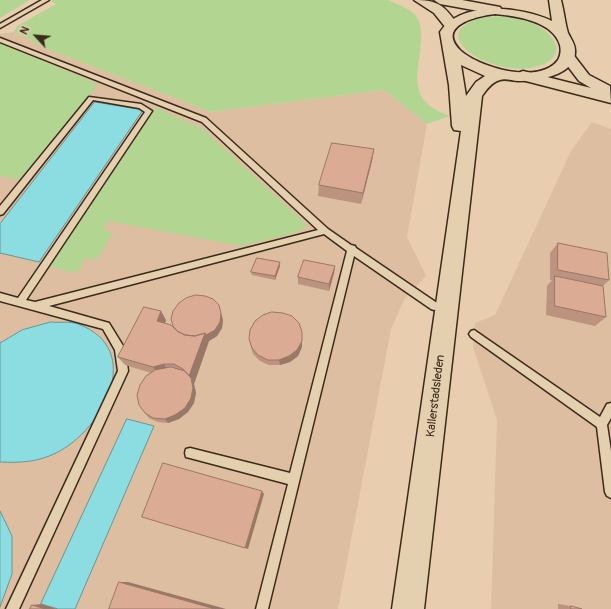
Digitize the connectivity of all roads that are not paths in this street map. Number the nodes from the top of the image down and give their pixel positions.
1 (46, 0) edge
2 (420, 0) edge
3 (440, 0) edge
4 (555, 0) edge
5 (536, 5) dead end
6 (495, 10) junction
7 (510, 12) junction
8 (451, 25) junction
9 (0, 26) edge
10 (562, 36) junction
11 (0, 40) edge
12 (449, 44) junction
13 (567, 56) junction
14 (498, 74) junction
15 (523, 76) junction
16 (611, 92) edge
17 (611, 98) edge
18 (461, 182) junction
19 (0, 212) edge
20 (325, 231) junction
21 (352, 248) junction
22 (0, 297) edge
23 (20, 302) junction
24 (35, 306) junction
25 (434, 306) dead end
26 (474, 334) dead end
27 (611, 408) edge
28 (602, 424) junction
29 (190, 453) dead end
30 (295, 480) junction
31 (611, 492) edge
32 (12, 609) edge
33 (262, 609) edge
34 (408, 609) edge

1 - 9 lane
2 - 8 main road
3 - 6 main road
4 - 10 main road
5 - 7 main road
6 - 7 main road
6 - 8 main road
7 - 10 main road
8 - 12 main road, Kallerstadsleden
10 - 13 main road
11 - 20 lane
12 - 14 main road
12 - 18 main road, Kallerstadsleden
13 - 15 main road
13 - 16 main road
14 - 15 main road
14 - 18 main road, Kallerstadsleden
15 - 17 main road
18 - 34 main road, Kallerstadsleden
19 - 23 lane
20 - 21 lane
20 - 24 lane
21 - 25 lane
21 - 30 lane
22 - 23 lane
23 - 24 lane
24 - 32 lane
26 - 28 lane
27 - 28 lane
28 - 31 lane
29 - 30 lane
30 - 33 lane

